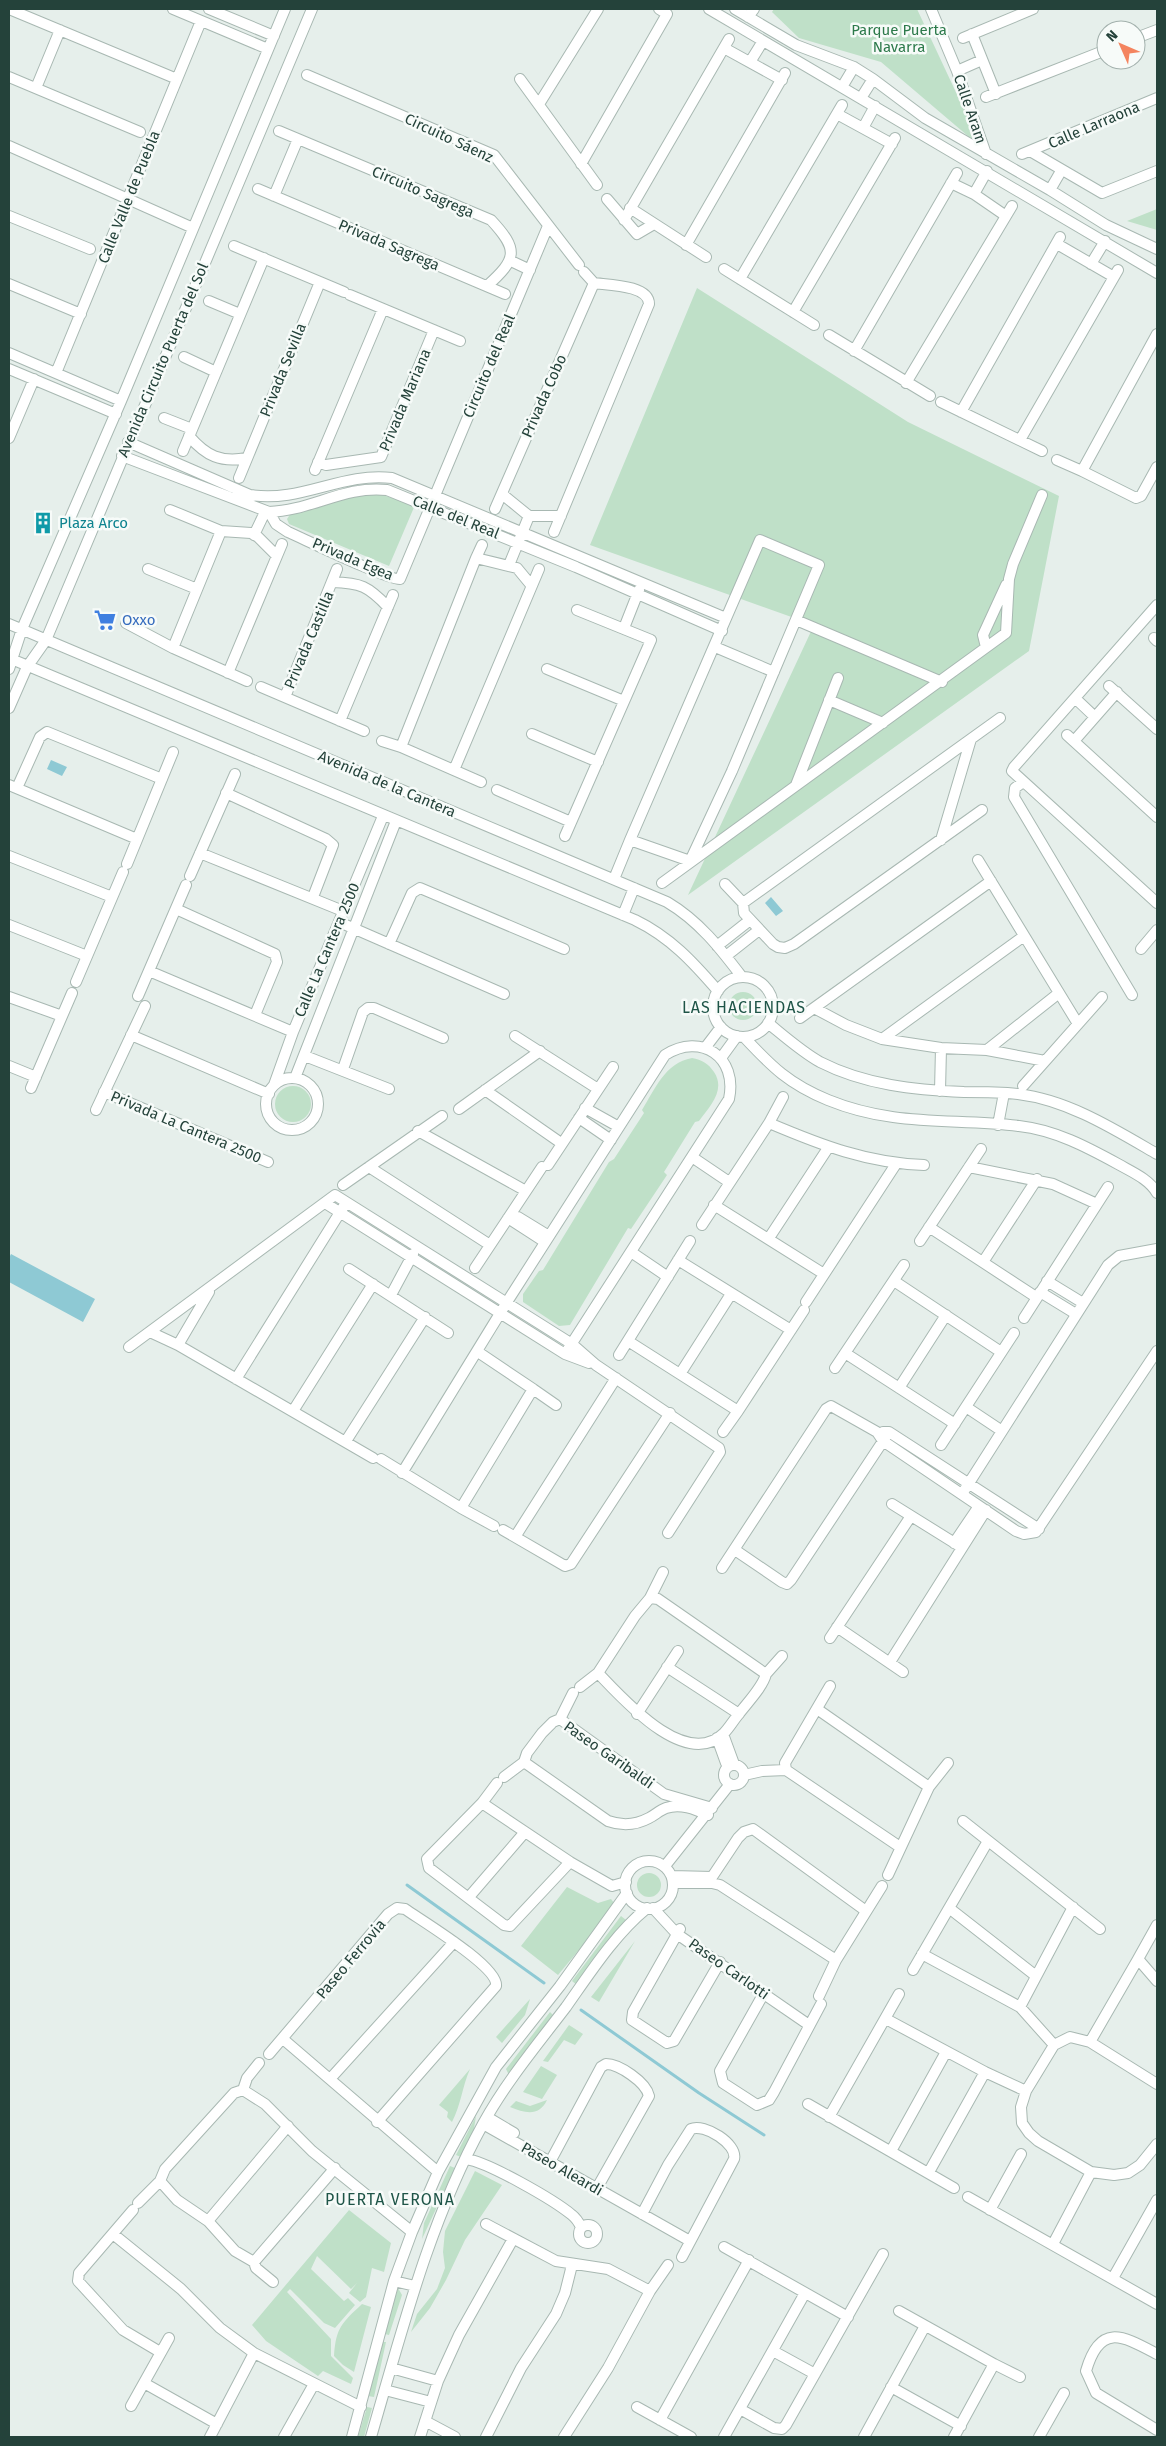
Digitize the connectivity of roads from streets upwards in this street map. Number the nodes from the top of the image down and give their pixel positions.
1 (9, 9) edge
2 (173, 9) edge
3 (209, 9) edge
4 (286, 9) edge
5 (312, 9) edge
6 (598, 9) edge
7 (659, 9) edge
8 (709, 9) edge
9 (735, 9) edge
10 (931, 9) edge
11 (1034, 9) edge
12 (751, 13) edge
13 (201, 20) junction
14 (60, 30) junction
15 (274, 36) junction
16 (763, 41) junction
17 (268, 49) junction
18 (1096, 54) edge
19 (982, 60) junction
20 (750, 62) junction
21 (854, 67) junction
22 (957, 71) junction
23 (307, 75) dead end
24 (9, 77) edge
25 (177, 79) junction
26 (520, 79) dead end
27 (874, 79) junction
28 (842, 86) junction
29 (36, 88) junction
30 (861, 98) junction
31 (1157, 98) edge
32 (539, 104) junction
33 (875, 106) junction
34 (863, 128) junction
35 (279, 131) dead end
36 (140, 132) dead end
37 (298, 139) junction
38 (10, 150) edge
39 (986, 154) junction
40 (581, 164) junction
41 (987, 171) junction
42 (1061, 171) junction
43 (1157, 171) edge
44 (956, 173) dead end
45 (951, 183) junction
46 (597, 185) dead end
47 (258, 189) dead end
48 (1050, 190) junction
49 (974, 194) junction
50 (274, 196) junction
51 (607, 199) dead end
52 (128, 201) junction
53 (1012, 206) dead end
54 (630, 208) junction
55 (9, 216) edge
56 (1006, 216) junction
57 (624, 220) junction
58 (654, 224) junction
59 (548, 226) junction
60 (193, 228) junction
61 (1105, 241) junction
62 (686, 245) junction
63 (234, 246) dead end
64 (1157, 249) edge
65 (90, 250) dead end
66 (706, 257) dead end
67 (264, 258) junction
68 (511, 261) junction
69 (1091, 264) junction
70 (530, 270) junction
71 (724, 270) dead end
72 (1157, 273) edge
73 (740, 279) junction
74 (320, 282) junction
75 (594, 283) junction
76 (9, 284) edge
77 (488, 286) junction
78 (505, 294) dead end
79 (209, 301) dead end
80 (383, 309) junction
81 (793, 312) junction
82 (81, 314) junction
83 (240, 314) junction
84 (814, 325) dead end
85 (434, 330) junction
86 (1157, 334) edge
87 (829, 335) dead end
88 (460, 341) dead end
89 (854, 351) junction
90 (9, 353) edge
91 (184, 357) dead end
92 (9, 369) edge
93 (216, 372) junction
94 (56, 373) junction
95 (34, 379) junction
96 (906, 384) junction
97 (930, 396) dead end
98 (121, 401) junction
99 (941, 402) dead end
100 (961, 412) junction
101 (116, 414) junction
102 (164, 418) dead end
103 (190, 433) junction
104 (9, 438) edge
105 (1020, 440) junction
106 (128, 442) junction
107 (182, 451) dead end
108 (1042, 451) dead end
109 (122, 456) junction
110 (163, 458) junction
111 (215, 458) junction
112 (247, 458) junction
113 (1057, 460) dead end
114 (338, 463) junction
115 (1157, 467) edge
116 (187, 468) junction
117 (158, 470) junction
118 (1082, 471) junction
119 (209, 477) junction
120 (239, 478) dead end
121 (182, 480) junction
122 (340, 482) junction
123 (502, 494) junction
124 (434, 495) junction
125 (1042, 495) dead end
126 (429, 506) junction
127 (495, 509) dead end
128 (170, 510) dead end
129 (267, 512) junction
130 (529, 516) junction
131 (560, 516) junction
132 (221, 531) junction
133 (554, 532) dead end
134 (254, 535) junction
135 (520, 538) junction
136 (282, 544) dead end
137 (482, 545) dead end
138 (277, 556) junction
139 (579, 556) junction
140 (476, 558) junction
141 (509, 565) junction
142 (576, 567) junction
143 (148, 569) dead end
144 (337, 569) dead end
145 (539, 569) dead end
146 (375, 571) junction
147 (1008, 579) junction
148 (332, 582) junction
149 (642, 583) junction
150 (531, 585) junction
151 (368, 588) junction
152 (197, 589) junction
153 (638, 594) junction
154 (393, 595) dead end
155 (1157, 605) edge
156 (388, 607) junction
157 (577, 610) dead end
158 (726, 618) junction
159 (796, 620) junction
160 (126, 623) dead end
161 (9, 624) edge
162 (624, 628) junction
163 (22, 629) junction
164 (722, 632) junction
165 (46, 640) junction
166 (715, 646) junction
167 (986, 647) junction
168 (173, 648) junction
169 (10, 662) edge
170 (27, 667) junction
171 (547, 669) dead end
172 (774, 672) junction
173 (228, 673) junction
174 (838, 678) dead end
175 (247, 681) dead end
176 (942, 682) junction
177 (261, 687) dead end
178 (285, 697) junction
179 (1075, 698) junction
180 (829, 700) junction
181 (624, 701) junction
182 (9, 708) edge
183 (1095, 717) junction
184 (1000, 718) dead end
185 (340, 721) junction
186 (883, 723) junction
187 (1157, 729) edge
188 (364, 731) dead end
189 (532, 734) dead end
190 (971, 739) junction
191 (382, 741) dead end
192 (401, 747) junction
193 (173, 752) dead end
194 (598, 762) junction
195 (454, 770) junction
196 (235, 774) dead end
197 (162, 779) junction
198 (481, 782) dead end
199 (1023, 782) junction
200 (796, 786) junction
201 (13, 787) edge
202 (497, 790) dead end
203 (226, 793) junction
204 (982, 810) dead end
205 (383, 816) junction
206 (1157, 817) edge
207 (396, 821) junction
208 (571, 822) junction
209 (565, 836) dead end
210 (137, 839) junction
211 (630, 840) junction
212 (941, 840) junction
213 (200, 852) junction
214 (9, 856) edge
215 (978, 860) dead end
216 (690, 861) junction
217 (614, 880) junction
218 (991, 881) junction
219 (662, 883) dead end
220 (725, 884) dead end
221 (634, 888) junction
222 (112, 897) junction
223 (313, 897) junction
224 (743, 903) junction
225 (1157, 903) edge
226 (176, 910) junction
227 (343, 911) junction
228 (623, 915) junction
229 (750, 920) junction
230 (339, 922) junction
231 (9, 924) edge
232 (353, 928) junction
233 (759, 930) junction
234 (1157, 930) edge
235 (1024, 936) junction
236 (389, 944) junction
237 (718, 946) junction
238 (564, 949) dead end
239 (1141, 949) dead end
240 (87, 956) junction
241 (726, 956) junction
242 (149, 971) junction
243 (742, 977) junction
244 (76, 982) dead end
245 (718, 991) junction
246 (72, 993) dead end
247 (1059, 993) junction
248 (504, 994) dead end
249 (1132, 995) dead end
250 (138, 996) dead end
251 (9, 997) edge
252 (1102, 998) dead end
253 (145, 1006) dead end
254 (814, 1008) junction
255 (62, 1016) junction
256 (255, 1016) junction
257 (800, 1018) dead end
258 (768, 1023) junction
259 (1078, 1024) junction
260 (721, 1027) junction
261 (293, 1032) junction
262 (131, 1035) junction
263 (515, 1036) dead end
264 (740, 1036) junction
265 (443, 1038) dead end
266 (882, 1039) junction
267 (705, 1048) junction
268 (941, 1048) junction
269 (987, 1050) junction
270 (540, 1051) junction
271 (305, 1056) junction
272 (721, 1058) junction
273 (1045, 1061) junction
274 (9, 1066) edge
275 (613, 1067) dead end
276 (343, 1069) junction
277 (36, 1077) junction
278 (295, 1078) junction
279 (1022, 1086) dead end
280 (31, 1088) dead end
281 (389, 1089) dead end
282 (598, 1089) junction
283 (272, 1090) junction
284 (486, 1090) junction
285 (940, 1091) junction
286 (104, 1092) junction
287 (1004, 1093) junction
288 (783, 1097) dead end
289 (585, 1108) junction
290 (459, 1109) dead end
291 (96, 1110) dead end
292 (442, 1116) dead end
293 (579, 1118) junction
294 (769, 1123) junction
295 (998, 1125) junction
296 (619, 1128) junction
297 (418, 1131) junction
298 (611, 1140) junction
299 (562, 1143) junction
300 (828, 1148) junction
301 (980, 1149) dead end
302 (1157, 1154) edge
303 (692, 1158) junction
304 (268, 1162) dead end
305 (896, 1164) junction
306 (924, 1166) dead end
307 (368, 1167) junction
308 (969, 1167) junction
309 (1037, 1179) junction
310 (729, 1182) junction
311 (343, 1185) dead end
312 (1108, 1187) dead end
313 (526, 1191) junction
314 (1157, 1193) edge
315 (1097, 1204) junction
316 (714, 1205) junction
317 (344, 1207) junction
318 (510, 1215) junction
319 (376, 1221) junction
320 (702, 1225) dead end
321 (929, 1227) junction
322 (370, 1231) junction
323 (769, 1238) junction
324 (547, 1239) junction
325 (920, 1240) dead end
326 (690, 1241) dead end
327 (490, 1245) junction
328 (418, 1247) junction
329 (1157, 1249) edge
330 (631, 1252) junction
331 (410, 1258) junction
332 (678, 1260) junction
333 (983, 1262) junction
334 (904, 1265) dead end
335 (475, 1268) dead end
336 (349, 1269) dead end
337 (824, 1274) junction
338 (668, 1277) junction
339 (894, 1280) junction
340 (1047, 1281) junction
341 (373, 1284) junction
342 (212, 1288) junction
343 (731, 1294) junction
344 (1038, 1294) junction
345 (391, 1295) junction
346 (507, 1302) junction
347 (1083, 1304) junction
348 (500, 1312) junction
349 (1076, 1314) junction
350 (946, 1315) junction
351 (424, 1317) junction
352 (1024, 1318) dead end
353 (791, 1330) junction
354 (150, 1332) junction
355 (1014, 1333) dead end
356 (448, 1334) dead end
357 (628, 1341) junction
358 (178, 1344) junction
359 (572, 1344) junction
360 (129, 1347) dead end
361 (1157, 1350) edge
362 (478, 1352) junction
363 (1002, 1352) junction
364 (565, 1354) junction
365 (619, 1354) dead end
366 (845, 1354) junction
367 (596, 1365) junction
368 (835, 1368) dead end
369 (680, 1374) junction
370 (616, 1378) junction
371 (236, 1380) junction
372 (899, 1388) junction
373 (533, 1389) junction
374 (556, 1405) dead end
375 (966, 1407) junction
376 (293, 1411) junction
377 (738, 1411) junction
378 (670, 1414) junction
379 (955, 1424) junction
380 (1002, 1431) junction
381 (722, 1432) dead end
382 (883, 1435) junction
383 (346, 1441) junction
384 (942, 1445) dead end
385 (402, 1473) junction
386 (969, 1484) junction
387 (962, 1494) junction
388 (892, 1504) dead end
389 (461, 1508) junction
390 (983, 1508) junction
391 (910, 1516) junction
392 (1039, 1529) junction
393 (668, 1533) dead end
394 (515, 1537) junction
395 (957, 1545) junction
396 (734, 1550) junction
397 (722, 1568) dead end
398 (663, 1572) dead end
399 (650, 1598) junction
400 (837, 1627) junction
401 (830, 1638) dead end
402 (678, 1651) dead end
403 (782, 1656) dead end
404 (890, 1662) junction
405 (667, 1667) junction
406 (903, 1672) dead end
407 (598, 1674) junction
408 (766, 1674) junction
409 (830, 1686) dead end
410 (817, 1709) junction
411 (637, 1714) junction
412 (739, 1714) junction
413 (560, 1720) junction
414 (720, 1736) junction
415 (524, 1762) junction
416 (948, 1763) dead end
417 (730, 1765) junction
418 (786, 1770) junction
419 (744, 1775) junction
420 (730, 1784) junction
421 (929, 1787) junction
422 (664, 1794) junction
423 (482, 1803) junction
424 (667, 1807) junction
425 (710, 1811) junction
426 (963, 1821) dead end
427 (525, 1832) junction
428 (988, 1840) junction
429 (900, 1847) junction
430 (570, 1862) junction
431 (665, 1866) junction
432 (888, 1875) dead end
433 (672, 1879) junction
434 (712, 1880) junction
435 (626, 1882) junction
436 (882, 1886) dead end
437 (627, 1893) junction
438 (469, 1897) junction
439 (1073, 1906) junction
440 (653, 1908) junction
441 (949, 1908) junction
442 (866, 1912) junction
443 (1157, 1925) edge
444 (1100, 1929) dead end
445 (679, 1932) junction
446 (454, 1942) junction
447 (922, 1954) junction
448 (1138, 1959) junction
449 (836, 1960) junction
450 (720, 1962) junction
451 (913, 1970) dead end
452 (1036, 1976) junction
453 (1157, 1982) edge
454 (764, 1993) junction
455 (899, 1994) dead end
456 (1020, 2007) junction
457 (886, 2019) junction
458 (809, 2025) junction
459 (283, 2039) junction
460 (1090, 2042) junction
461 (1054, 2044) junction
462 (946, 2052) junction
463 (269, 2054) dead end
464 (259, 2063) dead end
465 (496, 2067) junction
466 (985, 2072) junction
467 (330, 2079) junction
468 (511, 2079) junction
469 (1157, 2084) edge
470 (243, 2090) junction
471 (1026, 2091) junction
472 (808, 2104) dead end
473 (829, 2117) junction
474 (485, 2120) junction
475 (377, 2122) junction
476 (288, 2126) junction
477 (1156, 2148) edge
478 (891, 2151) junction
479 (1021, 2154) dead end
480 (466, 2159) junction
481 (552, 2159) junction
482 (335, 2168) junction
483 (438, 2172) junction
484 (929, 2172) junction
485 (1091, 2172) junction
486 (160, 2181) junction
487 (599, 2185) junction
488 (954, 2188) dead end
489 (968, 2197) dead end
490 (1157, 2200) edge
491 (990, 2210) junction
492 (643, 2211) junction
493 (208, 2221) junction
494 (486, 2224) dead end
495 (581, 2228) dead end
496 (412, 2232) junction
497 (113, 2234) junction
498 (691, 2238) junction
499 (513, 2239) junction
500 (1053, 2244) junction
501 (724, 2247) dead end
502 (883, 2254) dead end
503 (682, 2257) dead end
504 (749, 2260) junction
505 (254, 2262) junction
506 (572, 2265) junction
507 (668, 2265) dead end
508 (1113, 2278) junction
509 (394, 2281) junction
510 (273, 2282) dead end
511 (414, 2286) junction
512 (650, 2292) junction
513 (805, 2293) junction
514 (1157, 2304) edge
515 (899, 2311) dead end
516 (848, 2317) junction
517 (925, 2326) junction
518 (169, 2338) dead end
519 (773, 2351) junction
520 (160, 2352) junction
521 (254, 2353) junction
522 (1157, 2354) edge
523 (994, 2364) junction
524 (391, 2368) junction
525 (815, 2374) junction
526 (1020, 2377) dead end
527 (438, 2381) junction
528 (144, 2383) junction
529 (314, 2384) junction
530 (892, 2386) junction
531 (385, 2390) junction
532 (1064, 2393) dead end
533 (431, 2402) junction
534 (131, 2406) dead end
535 (361, 2407) junction
536 (637, 2407) dead end
537 (740, 2409) junction
538 (660, 2420) junction
539 (425, 2421) junction
540 (217, 2424) junction
541 (961, 2426) junction
542 (1157, 2430) edge
543 (210, 2437) edge
544 (284, 2437) edge
545 (352, 2437) edge
546 (371, 2437) edge
547 (420, 2437) edge
548 (455, 2437) edge
549 (486, 2437) edge
550 (564, 2437) edge
551 (691, 2437) edge
552 (724, 2437) edge
553 (864, 2437) edge
554 (954, 2437) edge
555 (1039, 2437) edge

1 - 14 street
2 - 13 street
3 - 15 street
4 - 15 street, Avenida Circuito Puerta del Sol
5 - 106 street, Avenida Circuito Puerta del Sol
6 - 32 street
7 - 40 street
8 - 16 street
9 - 12 street
10 - 22 street, Calle Aram
11 - 19 street
12 - 21 street
13 - 17 street
13 - 25 street, Calle Valle de Puebla
14 - 25 street
14 - 29 street
15 - 17 street, Avenida Circuito Puerta del Sol
16 - 20 street
16 - 28 street
17 - 60 street, Avenida Circuito Puerta del Sol
18 - 19 street
19 - 22 street
20 - 54 street
20 - 62 street
21 - 27 street
21 - 28 street
22 - 39 street, Calle Aram
23 - 59 street, Circuito Sáenz
24 - 29 street
25 - 52 street, Calle Valle de Puebla
26 - 32 street
27 - 30 street
27 - 39 street
28 - 30 street
29 - 36 street
30 - 33 street
31 - 42 street, Calle Larraona
32 - 40 street
33 - 34 street
33 - 41 street
34 - 73 street
34 - 81 street
35 - 37 street, Circuito Sagrega
37 - 50 street
37 - 68 street, Circuito Sagrega
38 - 52 street
39 - 48 street
40 - 46 street
41 - 49 street
41 - 61 street
42 - 43 street, Calle Larraona
42 - 48 street
44 - 45 street
45 - 49 street
45 - 89 street
47 - 50 street, Privada Sagrega
48 - 64 street
49 - 56 street
50 - 77 street, Privada Sagrega
51 - 57 street
52 - 60 street
52 - 82 street, Calle Valle de Puebla
53 - 56 street
54 - 57 street
54 - 58 street
55 - 65 street
56 - 96 street
57 - 58 street
58 - 62 street
59 - 70 street, Circuito del Real
59 - 75 street, Circuito Sáenz
60 - 98 street, Avenida Circuito Puerta del Sol
61 - 69 street
61 - 72 street
62 - 66 street
63 - 67 street
67 - 74 street
67 - 83 street
68 - 70 street
68 - 77 street
69 - 100 street
69 - 105 street
70 - 124 street, Circuito del Real
71 - 73 street
73 - 81 street
74 - 80 street, Privada Mariana
74 - 112 street, Privada Sevilla
75 - 123 street, Privada Cobo
75 - 131 street
76 - 82 street
77 - 78 street, Privada Sagrega
79 - 83 street
80 - 85 street, Privada Mariana
80 - 114 street, Privada Mariana
81 - 84 street
82 - 94 street, Calle Valle de Puebla
83 - 93 street
85 - 88 street, Privada Mariana
85 - 114 street, Privada Mariana
86 - 118 street
87 - 89 street
89 - 96 street
90 - 94 street
91 - 93 street
92 - 95 street
93 - 103 street
94 - 98 street
95 - 101 street
95 - 104 street
96 - 97 street
98 - 101 street, Avenida Circuito Puerta del Sol
99 - 100 street
100 - 105 street
101 - 163 street, Avenida Circuito Puerta del Sol
102 - 103 street
103 - 107 street
103 - 111 street
105 - 108 street
106 - 109 street, Avenida Circuito Puerta del Sol
106 - 110 street, Calle del Real
109 - 117 street
109 - 165 street, Avenida Circuito Puerta del Sol
110 - 116 street, Calle del Real
110 - 117 street
111 - 112 street
111 - 119 street
112 - 120 street, Privada Sevilla
113 - 118 street
114 - 122 street
115 - 118 street
116 - 119 street, Calle del Real
116 - 121 street
117 - 121 street
119 - 122 street, Calle del Real
121 - 129 street
122 - 124 street, Calle del Real
123 - 127 street, Privada Cobo
123 - 130 street
124 - 126 street, Circuito del Real
124 - 135 street, Calle del Real
125 - 147 street
126 - 129 street, Calle del Real
126 - 135 street, Calle del Real
126 - 146 street, Privada Egea
128 - 132 street
129 - 134 street
129 - 146 street, Privada Egea
130 - 131 street
130 - 135 street
131 - 133 street
132 - 134 street
132 - 152 street
134 - 138 street
135 - 139 street, Calle del Real
135 - 141 street
135 - 142 street, Calle del Real
136 - 138 street
137 - 140 street
138 - 173 street
139 - 142 street
139 - 149 street, Calle del Real
140 - 141 street
140 - 192 street
141 - 150 street
142 - 153 street, Calle del Real
143 - 152 street
144 - 148 street, Privada Castilla
145 - 150 street
146 - 151 street
147 - 167 street
147 - 167 street
148 - 151 street, Privada Castilla
148 - 178 street, Privada Castilla
149 - 153 street
149 - 158 street, Calle del Real
150 - 195 street
151 - 156 street
152 - 168 street
153 - 162 street
153 - 164 street, Calle del Real
154 - 156 street
155 - 179 street
156 - 185 street
157 - 162 street
158 - 159 street
158 - 164 street
159 - 172 street
159 - 176 street
160 - 168 street
161 - 163 street, Avenida de la Cantera
162 - 181 street
163 - 165 street, Avenida de la Cantera
163 - 169 street, Avenida Circuito Puerta del Sol
164 - 166 street
165 - 170 street, Avenida Circuito Puerta del Sol
165 - 217 street, Avenida de la Cantera
166 - 172 street
166 - 211 street
167 - 176 street
168 - 173 street
169 - 170 street, Avenida de la Cantera
170 - 182 street, Avenida Circuito Puerta del Sol
170 - 205 street, Avenida de la Cantera
171 - 181 street
172 - 216 street
173 - 175 street
174 - 180 street
176 - 186 street
177 - 178 street, Privada Castilla
178 - 185 street, Privada Castilla
179 - 183 street
179 - 199 street
180 - 186 street
180 - 200 street
181 - 194 street
183 - 187 street
183 - 206 street
184 - 190 street
185 - 188 street, Privada Castilla
186 - 200 street
189 - 194 street
190 - 212 street
190 - 224 street
191 - 192 street
192 - 195 street
193 - 197 street
194 - 208 street
195 - 198 street
196 - 203 street
197 - 201 street
197 - 210 street
199 - 225 street
199 - 249 street
200 - 216 street
201 - 210 street
202 - 208 street
203 - 213 street
203 - 223 street
204 - 212 street
205 - 207 street, Avenida de la Cantera
205 - 227 street, Calle La Cantera 2500
207 - 228 street, Avenida de la Cantera
207 - 232 street, Calle La Cantera 2500
208 - 209 street
210 - 222 street
211 - 216 street
211 - 217 street
212 - 233 street
213 - 223 street
213 - 226 street
214 - 222 street
215 - 218 street
216 - 219 street
217 - 221 street, Avenida de la Cantera
218 - 235 street
218 - 254 street
220 - 224 street
221 - 228 street
221 - 237 street, Avenida de la Cantera
222 - 240 street
223 - 227 street
224 - 229 street
226 - 242 street
226 - 256 street
227 - 230 street, Calle La Cantera 2500
228 - 245 street, Avenida de la Cantera
229 - 233 street
229 - 237 street
230 - 232 street
230 - 261 street, Calle La Cantera 2500
231 - 240 street
232 - 236 street
232 - 271 street, Calle La Cantera 2500
233 - 241 street
234 - 239 street
235 - 247 street
235 - 266 street
236 - 238 street
236 - 248 street
237 - 241 street, Avenida de la Cantera
240 - 244 street
241 - 243 street, Avenida de la Cantera
242 - 250 street
242 - 256 street
243 - 245 street
243 - 258 street
245 - 260 street
246 - 255 street
247 - 259 street
247 - 269 street
251 - 255 street
252 - 259 street
253 - 262 street, Privada La Cantera 2500
254 - 257 street
254 - 266 street
255 - 277 street
256 - 261 street
258 - 264 street
258 - 285 street
259 - 273 street
260 - 264 street
260 - 267 street
261 - 283 street, Calle La Cantera 2500
262 - 283 street
262 - 286 street, Privada La Cantera 2500
263 - 270 street
264 - 272 street
264 - 295 street
265 - 276 street
266 - 268 street
267 - 272 street
267 - 296 street
268 - 269 street
268 - 285 street
269 - 273 street
270 - 282 street
270 - 284 street
271 - 276 street
271 - 278 street, Calle La Cantera 2500
272 - 303 street
273 - 279 street
274 - 277 street
275 - 282 street
276 - 281 street
277 - 280 street
278 - 283 street
278 - 283 street
282 - 289 street
284 - 290 street
284 - 299 street
285 - 287 street
286 - 291 street, Privada La Cantera 2500
286 - 304 street, Privada La Cantera 2500
287 - 295 street
287 - 302 street
288 - 294 street
289 - 293 street
289 - 296 street
292 - 297 street
293 - 298 street
293 - 299 street
294 - 300 street
294 - 310 street
295 - 314 street
296 - 298 street
297 - 307 street
297 - 313 street
298 - 324 street
299 - 313 street
300 - 305 street
300 - 323 street
301 - 308 street
303 - 310 street
303 - 330 street
305 - 306 street
305 - 337 street
307 - 311 street
307 - 327 street
308 - 309 street
308 - 321 street
309 - 315 street
309 - 333 street
310 - 316 street
312 - 315 street
313 - 318 street
315 - 340 street
316 - 320 street
316 - 323 street
317 - 319 street
317 - 322 street
317 - 342 street
317 - 371 street
318 - 324 street
318 - 327 street
319 - 322 street
319 - 328 street
321 - 325 street
321 - 333 street
322 - 331 street
323 - 337 street
324 - 346 street
326 - 332 street
327 - 335 street
328 - 331 street
328 - 346 street
329 - 347 street
330 - 338 street
330 - 359 street
331 - 345 street
331 - 348 street
332 - 338 street
332 - 343 street
333 - 344 street
334 - 339 street
336 - 341 street
337 - 353 street
338 - 357 street
339 - 350 street
339 - 366 street
340 - 344 street
340 - 347 street
341 - 345 street
341 - 376 street
342 - 354 street
342 - 358 street
343 - 353 street
343 - 369 street
344 - 349 street
344 - 352 street
345 - 351 street
346 - 348 street
346 - 359 street
347 - 349 street
348 - 362 street
348 - 364 street
349 - 380 street
350 - 363 street
350 - 372 street
351 - 356 street
351 - 383 street
353 - 377 street
354 - 358 street
354 - 360 street
355 - 363 street
357 - 365 street
357 - 369 street
358 - 371 street
359 - 364 street
359 - 367 street
361 - 392 street
362 - 373 street
362 - 385 street
363 - 375 street
364 - 367 street
366 - 368 street
366 - 372 street
367 - 370 street
369 - 377 street
370 - 378 street
370 - 394 street
371 - 376 street
372 - 379 street
373 - 374 street
373 - 389 street
375 - 379 street
375 - 380 street
376 - 383 street
377 - 381 street
378 - 393 street
378 - 394 street
379 - 384 street
380 - 386 street
382 - 386 street
382 - 387 street
382 - 396 street
382 - 396 street
383 - 385 street
385 - 389 street
386 - 387 street
386 - 392 street
387 - 390 street
388 - 391 street
389 - 394 street
390 - 392 street
390 - 395 street
391 - 395 street
391 - 400 street
395 - 404 street
396 - 397 street
398 - 399 street
399 - 407 street
399 - 408 street
400 - 401 street
400 - 404 street
402 - 405 street
403 - 408 street
404 - 406 street
405 - 411 street
405 - 412 street
407 - 411 street
407 - 413 street
408 - 412 street
409 - 410 street
410 - 418 street
410 - 421 street
411 - 414 street
412 - 414 street
413 - 415 street, Paseo Garibaldi
413 - 422 street, Paseo Garibaldi
414 - 417 street
415 - 423 street, Paseo Garibaldi
415 - 424 street
416 - 421 street
417 - 419 street
417 - 420 street
418 - 419 street
418 - 429 street
419 - 420 street
420 - 425 street
421 - 429 street
422 - 424 street
422 - 425 street, Paseo Garibaldi
423 - 427 street
423 - 438 street, Paseo Garibaldi
424 - 425 street
425 - 431 street
426 - 428 street
427 - 430 street
427 - 438 street
428 - 439 street
428 - 441 street
429 - 432 street
430 - 435 street
430 - 438 street
431 - 433 street
431 - 435 street
433 - 434 street
433 - 440 street
434 - 442 street
434 - 449 street
435 - 437 street
436 - 442 street
437 - 440 street
437 - 465 street
439 - 444 street
439 - 452 street
440 - 445 street, Paseo Carlotti
440 - 468 street
441 - 447 street
441 - 452 street
442 - 449 street
443 - 448 street
445 - 450 street, Paseo Carlotti
445 - 450 street
446 - 459 street, Paseo Ferrovia
446 - 467 street
446 - 475 street, Paseo Ferrovia
447 - 451 street
447 - 456 street
448 - 453 street
448 - 460 street
449 - 458 street
450 - 454 street, Paseo Carlotti
452 - 456 street
454 - 458 street, Paseo Carlotti
454 - 458 street
455 - 457 street
456 - 461 street
457 - 462 street
457 - 473 street
459 - 463 street
459 - 467 street
460 - 461 street
460 - 469 street
461 - 471 street
462 - 466 street
462 - 478 street
464 - 470 street
465 - 468 street
465 - 483 street
466 - 471 street
466 - 484 street
467 - 475 street
468 - 474 street
470 - 476 street
470 - 486 street
471 - 485 street
472 - 473 street
473 - 478 street
474 - 480 street
474 - 481 street, Paseo Aleardi
475 - 483 street
476 - 482 street
476 - 493 street
477 - 485 street
478 - 484 street
479 - 491 street
480 - 495 street
480 - 511 street
481 - 487 street, Paseo Aleardi
481 - 487 street
482 - 496 street
482 - 505 street
483 - 496 street
484 - 488 street
485 - 500 street
486 - 493 street
486 - 497 street
487 - 492 street, Paseo Aleardi
489 - 491 street
490 - 508 street
491 - 500 street
492 - 498 street, Paseo Aleardi
492 - 498 street
493 - 505 street
494 - 499 street
496 - 509 street
497 - 520 street
497 - 521 street
498 - 503 street
499 - 506 street
499 - 527 street
500 - 508 street
501 - 504 street
502 - 516 street
504 - 513 street
504 - 538 street
505 - 510 street
506 - 512 street
506 - 549 street
507 - 512 street
508 - 514 street
509 - 511 street
509 - 535 street
511 - 524 street
512 - 550 street
513 - 516 street
513 - 519 street
515 - 517 street
516 - 525 street
517 - 523 street
517 - 530 street
518 - 520 street
519 - 525 street
519 - 537 street
520 - 528 street
521 - 529 street
521 - 540 street
522 - 542 street
523 - 526 street
523 - 541 street
524 - 527 street
524 - 531 street
525 - 537 street
527 - 533 street
528 - 534 street
528 - 540 street
529 - 535 street
529 - 544 street
530 - 541 street
530 - 553 street
531 - 533 street
531 - 546 street
532 - 555 street
533 - 539 street
535 - 545 street
536 - 538 street
537 - 552 street
538 - 551 street
539 - 547 street
539 - 548 street
540 - 543 street
541 - 554 street

